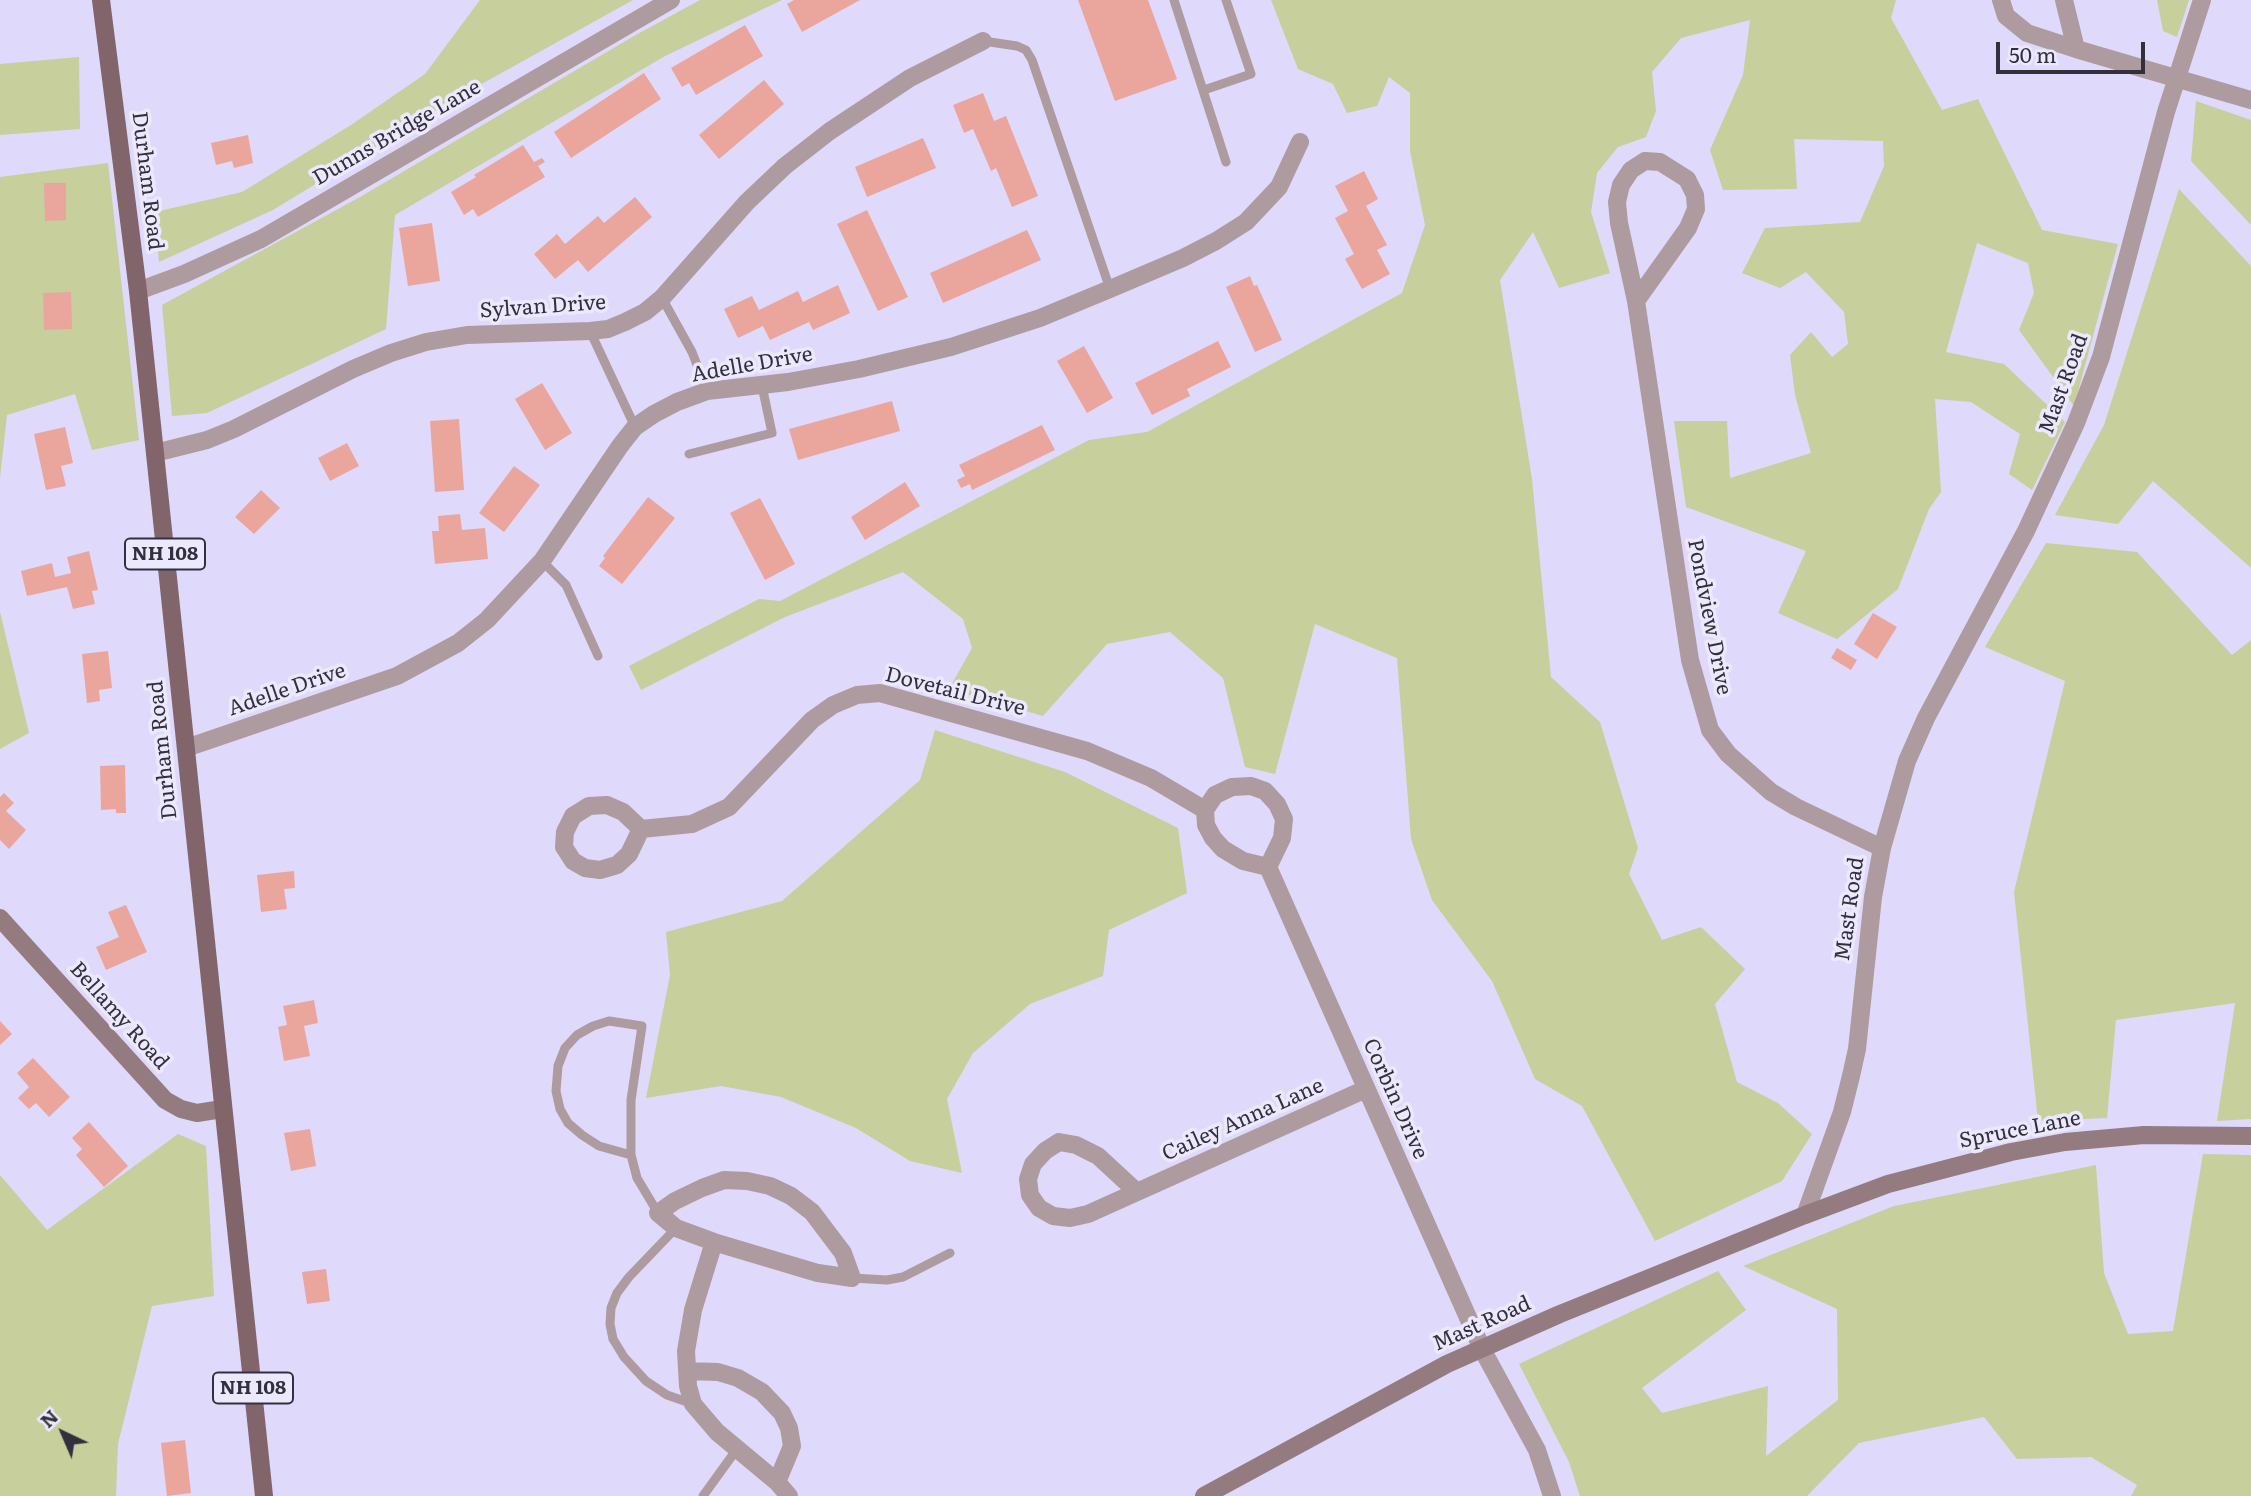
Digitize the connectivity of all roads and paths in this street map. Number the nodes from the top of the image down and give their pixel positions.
1 (102, 0) edge
2 (671, 0) edge
3 (1174, 0) edge
4 (1226, 0) edge
5 (2001, 0) edge
6 (2064, 0) edge
7 (2202, 0) edge
8 (983, 41) joint
9 (2076, 49) junction
10 (2176, 80) junction
11 (1203, 90) junction
12 (2251, 100) edge
13 (1300, 142) dead end
14 (1226, 162) dead end
15 (1110, 289) junction
16 (138, 290) junction
17 (662, 298) junction
18 (1636, 301) junction
19 (590, 331) junction
20 (762, 386) junction
21 (707, 391) junction
22 (635, 428) junction
23 (155, 453) junction
24 (689, 454) dead end
25 (542, 561) junction
26 (598, 656) dead end
27 (186, 748) junction
28 (1205, 810) junction
29 (641, 829) dead end
30 (1882, 848) junction
31 (1268, 867) junction
32 (0, 918) edge
33 (1366, 1089) junction
34 (222, 1109) junction
35 (2251, 1136) edge
36 (631, 1155) junction
37 (1137, 1192) junction
38 (658, 1213) junction
39 (1805, 1215) junction
40 (676, 1228) junction
41 (714, 1242) junction
42 (950, 1253) dead end
43 (852, 1278) junction
44 (1482, 1349) junction
45 (687, 1371) junction
46 (693, 1404) junction
47 (737, 1449) junction
48 (783, 1489) edge
49 (264, 1496) edge
50 (703, 1496) edge
51 (1204, 1496) edge
52 (1552, 1496) edge

1 - 16 main road, Durham Road / NH 108
2 - 16 street, Dunns Bridge Lane
3 - 11 lane
4 - 11 lane
5 - 9 street
6 - 9 street
7 - 10 street, Mast Road
8 - 15 lane
8 - 17 street, Sylvan Drive
9 - 10 street
10 - 12 street
10 - 30 street, Mast Road
11 - 14 lane
13 - 15 street, Adelle Drive
15 - 20 street, Adelle Drive
16 - 23 main road, Durham Road / NH 108
17 - 19 street, Sylvan Drive
17 - 21 lane
18 - 18 street, Pondview Drive
18 - 30 street, Pondview Drive
19 - 22 lane
19 - 23 street, Sylvan Drive
20 - 21 street, Adelle Drive
20 - 24 lane
21 - 22 street, Adelle Drive
22 - 25 street, Adelle Drive
23 - 27 main road, Durham Road / NH 108
25 - 26 lane
25 - 27 street, Adelle Drive
27 - 34 main road, Durham Road / NH 108
28 - 29 street, Dovetail Drive
28 - 31 street
28 - 31 street
30 - 39 street, Mast Road
31 - 33 street, Corbin Drive
32 - 34 street, Bellamy Road
33 - 37 street, Cailey Anna Lane
33 - 44 street, Corbin Drive
34 - 49 main road, Durham Road / NH 108
35 - 39 street, Spruce Lane
36 - 36 lane
36 - 38 lane
37 - 37 street, Cailey Anna Lane
38 - 40 street
38 - 43 street
39 - 44 street, Mast Road
40 - 41 street
40 - 46 lane
41 - 43 street
41 - 45 street
42 - 43 lane
44 - 51 street, Mast Road
44 - 52 street, Corbin Drive
45 - 46 street
45 - 48 street
46 - 47 street
47 - 48 street
47 - 50 lane

